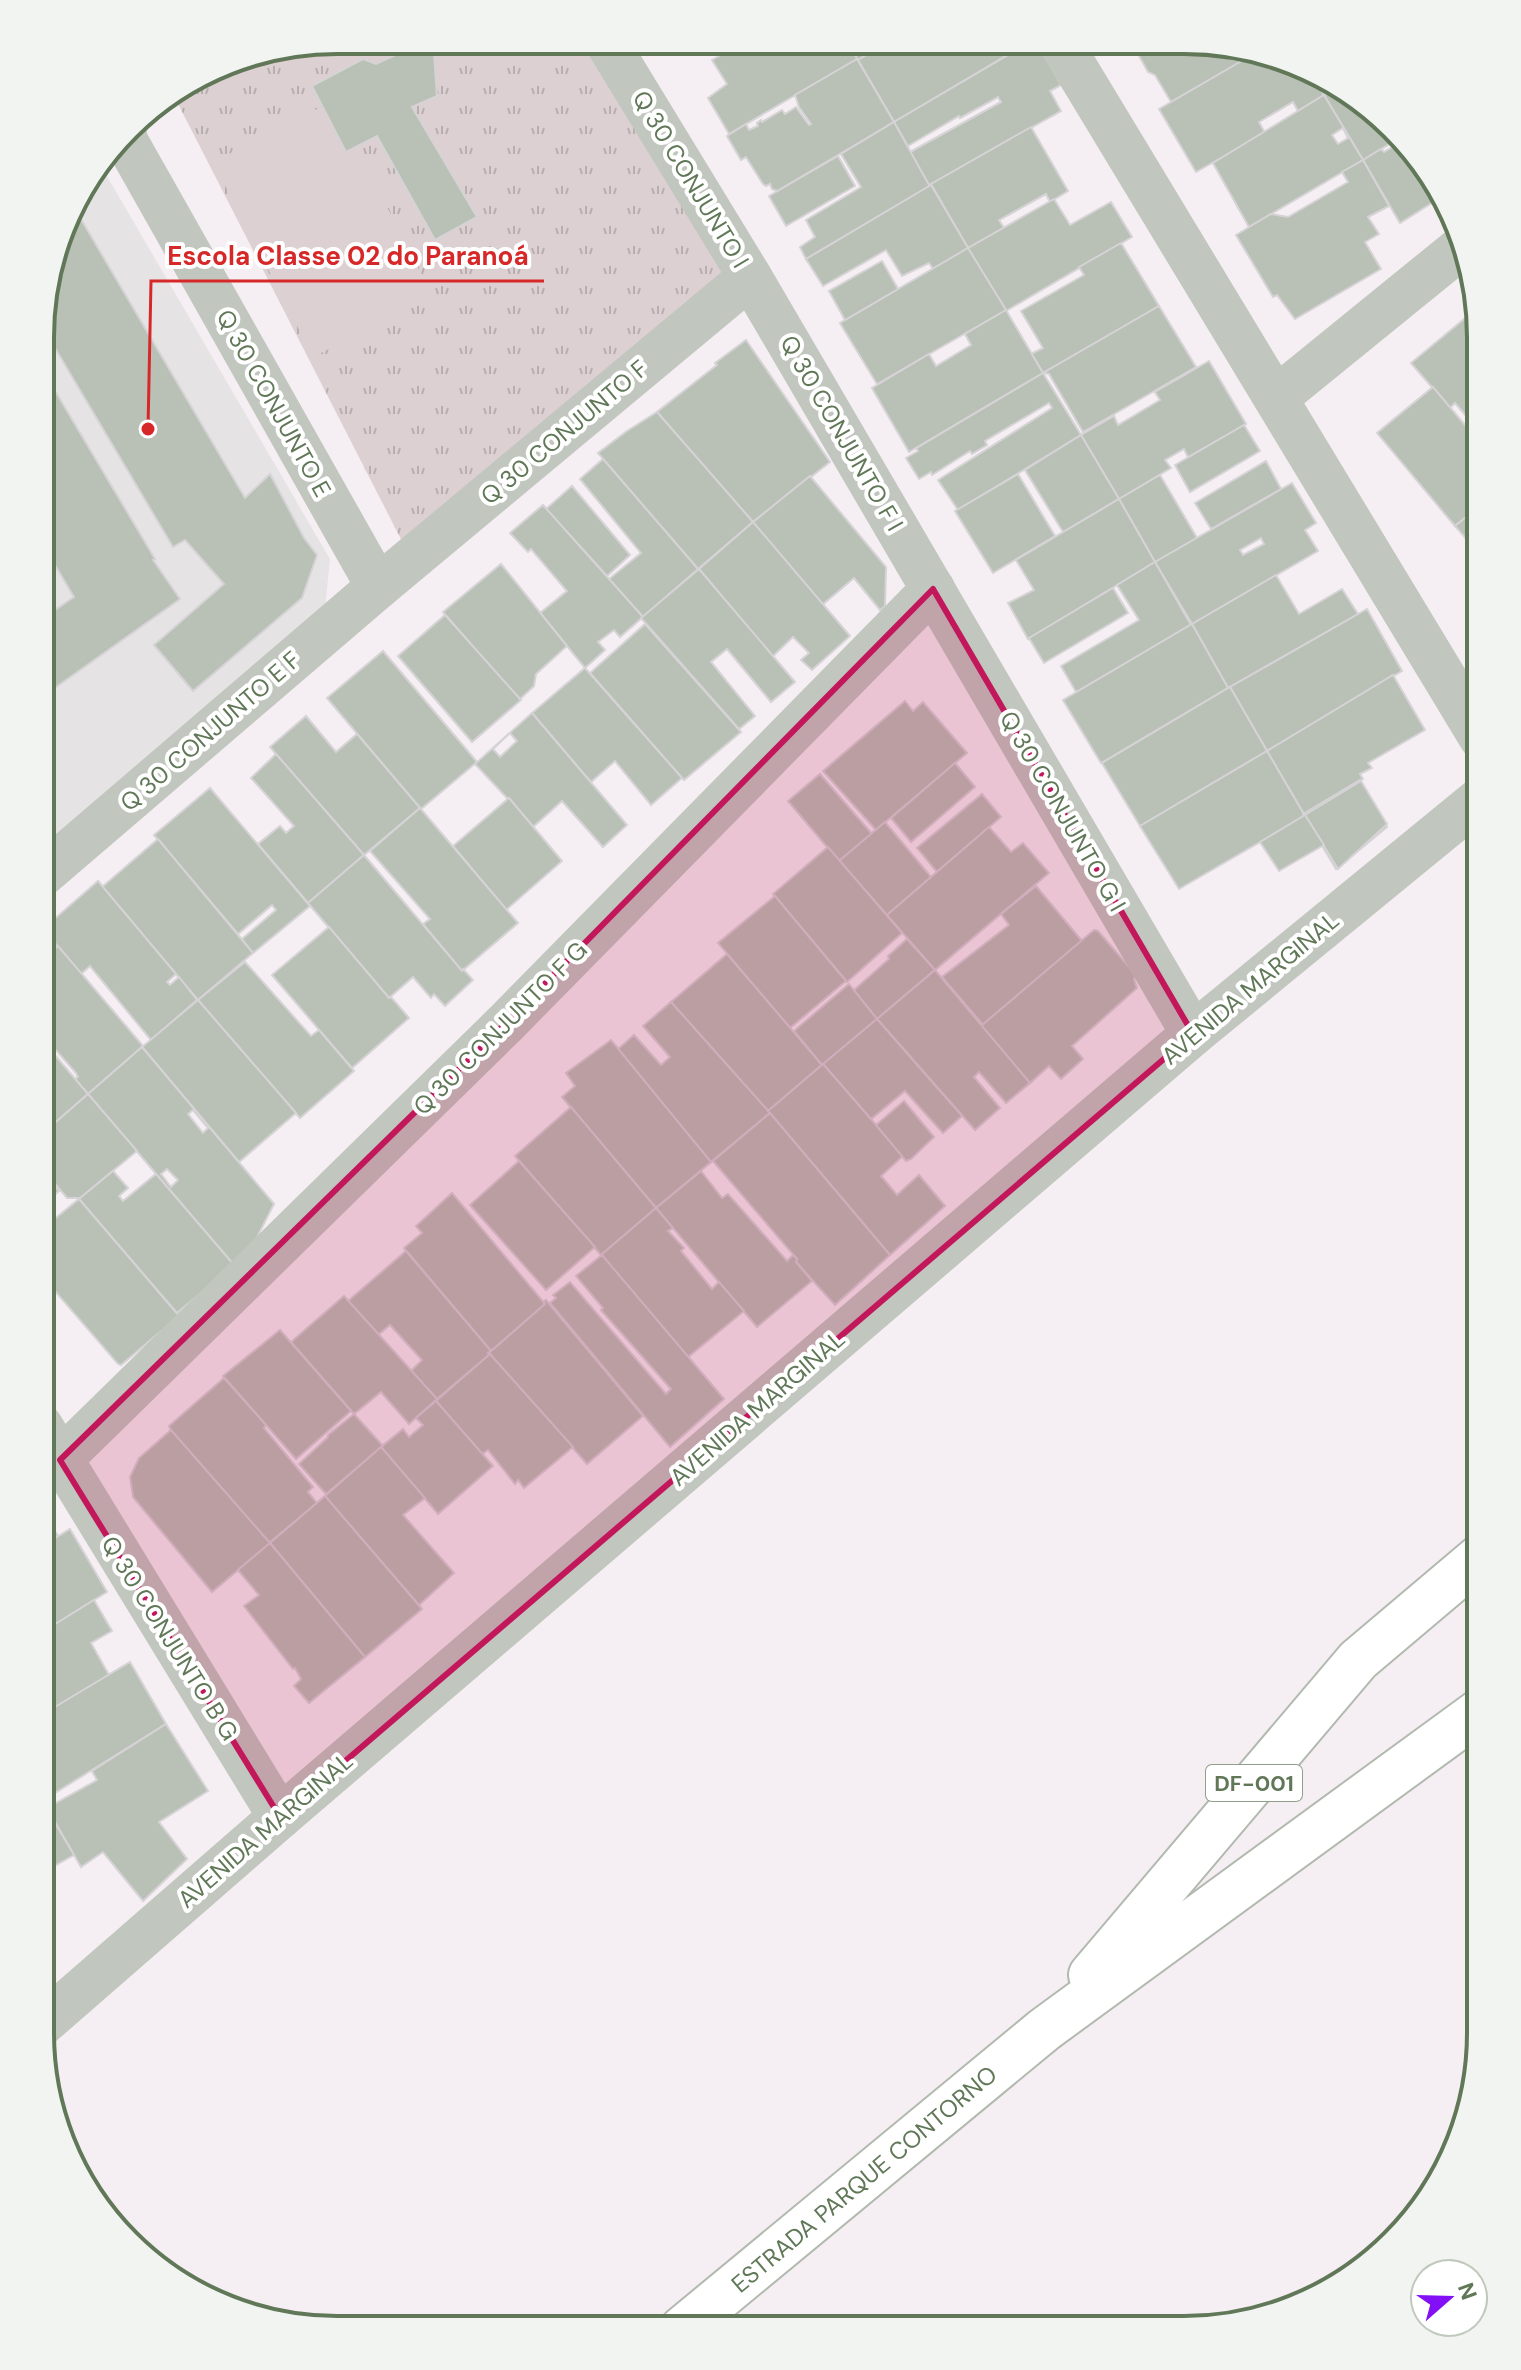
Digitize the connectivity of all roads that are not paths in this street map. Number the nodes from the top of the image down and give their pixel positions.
1 (1067, 54) edge
2 (614, 55) edge
3 (129, 145) edge
4 (1454, 253) edge
5 (750, 277) junction
6 (1276, 398) junction
7 (378, 587) junction
8 (933, 589) junction
9 (1467, 714) edge
10 (1467, 810) edge
11 (54, 865) edge
12 (1193, 1034) junction
13 (54, 1439) edge
14 (54, 1450) edge
15 (1466, 1568) edge
16 (1466, 1721) edge
17 (280, 1817) junction
18 (54, 2014) edge
19 (1045, 2029) junction
20 (698, 2316) edge

1 - 6 street
2 - 5 street, Q 30 CONJUNTO I
3 - 7 street, Q 30 CONJUNTO E
4 - 6 street
5 - 7 street, Q 30 CONJUNTO F
5 - 8 street, Q 30 CONJUNTO F I
6 - 9 street
7 - 11 street, Q 30 CONJUNTO E F
8 - 12 street, Q 30 CONJUNTO G I
8 - 13 street, Q 30 CONJUNTO F G
10 - 12 street, AVENIDA MARGINAL
12 - 17 street, AVENIDA MARGINAL
14 - 17 street, Q 30 CONJUNTO B G
15 - 19 main road, DF-001
16 - 19 main road, DF-001
17 - 18 street, AVENIDA MARGINAL
19 - 20 main road, ESTRADA PARQUE CONTORNO / DF-001

